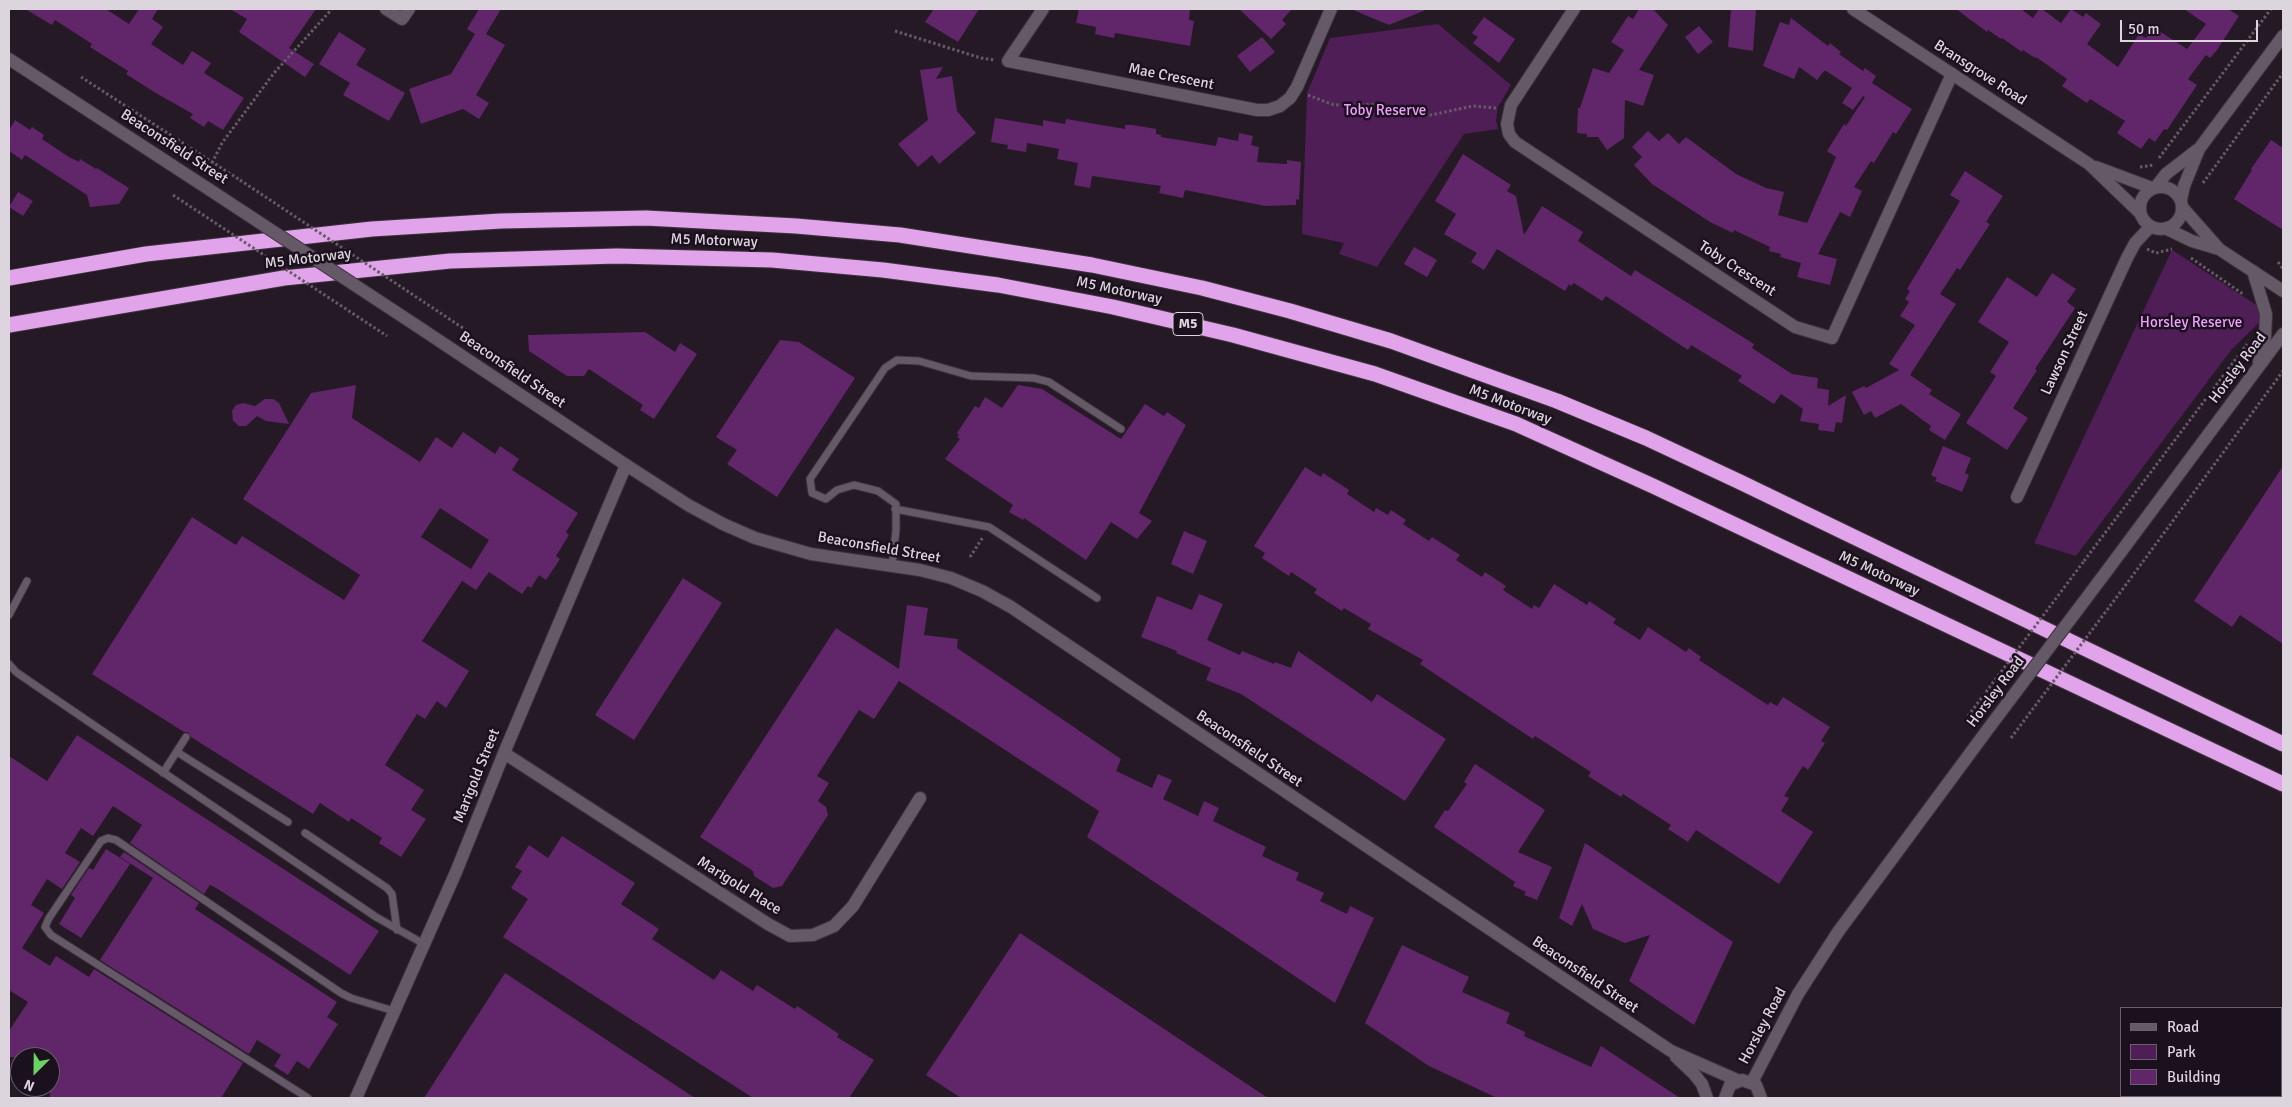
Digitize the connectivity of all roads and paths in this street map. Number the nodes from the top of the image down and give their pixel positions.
1 (332, 9) edge
2 (386, 9) edge
3 (409, 9) edge
4 (1043, 9) edge
5 (1331, 9) edge
6 (1574, 9) edge
7 (1852, 9) edge
8 (2271, 9) edge
9 (896, 31) dead end
10 (2283, 36) edge
11 (9, 59) edge
12 (1008, 61) junction
13 (2283, 73) edge
14 (1952, 74) junction
15 (81, 77) dead end
16 (1296, 89) junction
17 (1510, 109) junction
18 (2199, 149) junction
19 (212, 163) junction
20 (2089, 164) junction
21 (2128, 178) junction
22 (2154, 188) junction
23 (2200, 188) dead end
24 (174, 195) dead end
25 (2181, 204) junction
26 (2140, 213) junction
27 (2150, 227) junction
28 (2168, 229) junction
29 (2192, 240) junction
30 (2135, 243) junction
31 (2219, 249) junction
32 (2184, 253) junction
33 (2278, 262) dead end
34 (2283, 269) edge
35 (2253, 271) junction
36 (9, 278) edge
37 (2283, 291) edge
38 (2246, 297) dead end
39 (9, 326) edge
40 (466, 330) dead end
41 (2283, 334) edge
42 (386, 336) dead end
43 (2248, 341) dead end
44 (2277, 348) edge
45 (2257, 370) junction
46 (2283, 371) edge
47 (1121, 429) dead end
48 (626, 465) junction
49 (2017, 498) dead end
50 (896, 509) junction
51 (983, 536) dead end
52 (970, 556) dead end
53 (892, 566) junction
54 (27, 581) dead end
55 (1097, 598) dead end
56 (9, 615) edge
57 (9, 664) edge
58 (1968, 716) dead end
59 (186, 737) dead end
60 (2011, 738) dead end
61 (2283, 744) edge
62 (177, 752) junction
63 (504, 754) junction
64 (163, 773) junction
65 (2283, 784) edge
66 (920, 798) dead end
67 (288, 822) dead end
68 (305, 833) dead end
69 (397, 930) junction
70 (424, 944) junction
71 (394, 1011) junction
72 (1671, 1052) junction
73 (1737, 1080) junction
74 (1752, 1082) junction
75 (1702, 1084) junction
76 (308, 1098) edge
77 (356, 1098) edge
78 (1707, 1098) edge
79 (1720, 1098) edge
80 (1725, 1098) edge
81 (1761, 1098) edge

1 - 19 path
2 - 3 main road
4 - 12 main road
5 - 16 main road, Mae Crescent
6 - 17 main road
7 - 14 main road, Bransgrove Road
8 - 21 path
9 - 12 path
10 - 18 main road
11 - 48 main road, Beaconsfield Street, bridge
12 - 16 main road, Mae Crescent
13 - 23 path
14 - 17 main road, Toby Crescent
14 - 20 main road, Bransgrove Road
15 - 19 path
16 - 17 path
18 - 22 main road
18 - 25 main road
19 - 40 path, bridge
20 - 21 main road, Bransgrove Road
20 - 26 main road, Bransgrove Road
21 - 22 main road, Bransgrove Road
22 - 25 main road
22 - 26 main road
24 - 42 path, bridge
25 - 28 main road
25 - 31 main road
26 - 27 main road
27 - 28 main road
27 - 30 main road, Lawson Street
28 - 29 main road
29 - 31 main road
29 - 32 path
30 - 32 path
30 - 49 main road, Lawson Street
31 - 35 main road
32 - 38 path
33 - 34 path
35 - 37 main road
35 - 45 main road
36 - 61 highway, M5 Motorway
39 - 65 highway, M5 Motorway / M5
41 - 44 main road, Horsley Road
43 - 58 path, bridge
44 - 45 main road, Horsley Road
45 - 74 main road, Horsley Road, bridge
46 - 60 path, bridge
47 - 50 lane
48 - 53 main road, Beaconsfield Street
48 - 63 main road, Marigold Street
50 - 53 lane
50 - 55 lane
51 - 52 path
53 - 72 main road, Beaconsfield Street
54 - 56 lane
57 - 64 lane
59 - 62 lane
62 - 64 lane
62 - 67 lane
63 - 66 main road, Marigold Place
63 - 70 main road, Marigold Street
64 - 69 lane
68 - 69 lane
69 - 70 lane
70 - 71 main road, Marigold Street
71 - 76 lane
71 - 77 main road, Marigold Street
72 - 73 main road, Beaconsfield Street
72 - 75 main road
73 - 74 main road, Beaconsfield Street
73 - 80 main road
74 - 81 main road
75 - 78 main road
75 - 79 main road

